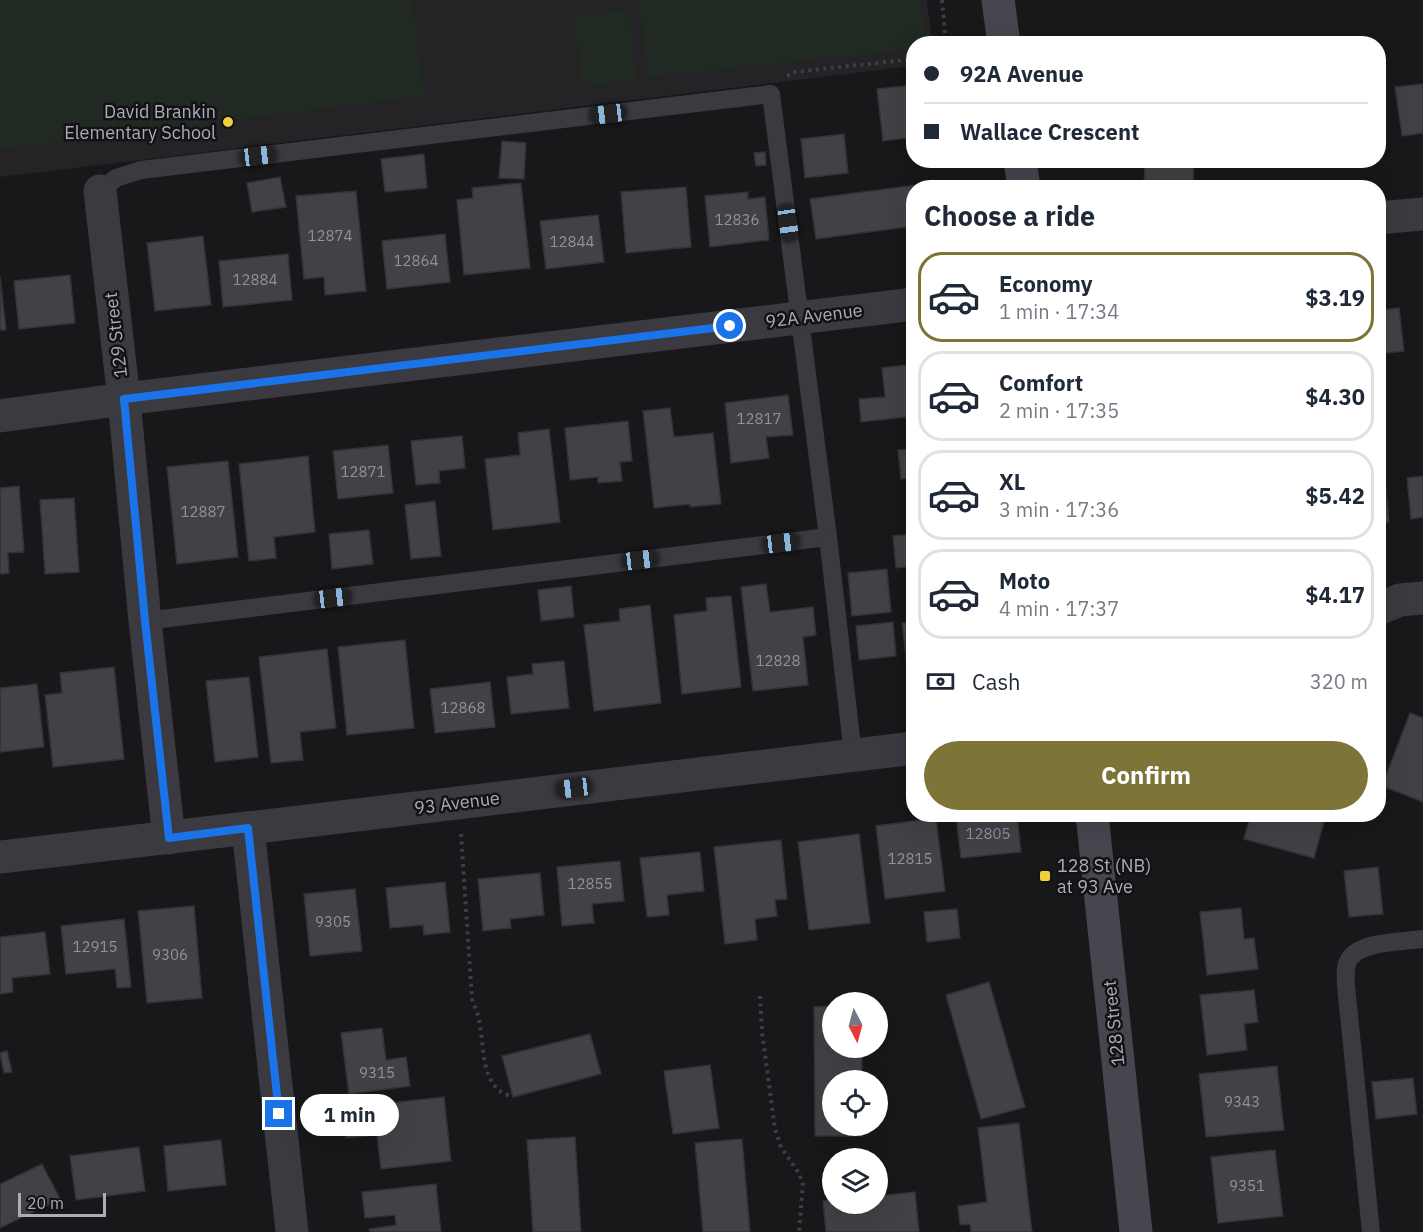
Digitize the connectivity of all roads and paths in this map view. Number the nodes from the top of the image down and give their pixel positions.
1 (942, 0) edge
2 (998, 0) edge
3 (945, 36) edge
4 (1003, 36) edge
5 (906, 60) edge
6 (771, 94) junction
7 (100, 191) joint
8 (1423, 214) edge
9 (1386, 217) edge
10 (906, 305) edge
11 (800, 317) junction
12 (124, 399) junction
13 (0, 416) edge
14 (828, 537) junction
15 (1423, 598) edge
16 (1386, 606) edge
17 (145, 621) junction
18 (906, 749) edge
19 (853, 755) junction
20 (1093, 822) edge
21 (460, 826) dead end
22 (248, 828) junction
23 (169, 838) junction
24 (0, 857) edge
25 (1423, 939) edge
26 (760, 996) dead end
27 (510, 1096) dead end
28 (292, 1232) edge
29 (799, 1232) edge
30 (1136, 1232) edge
31 (1371, 1232) edge

1 - 3 path
2 - 4 main road
5 - 6 path
6 - 7 lane
6 - 11 lane
7 - 12 street, 129 Street
8 - 9 street
10 - 11 street, 92A Avenue
11 - 12 street, 92A Avenue
11 - 14 lane
12 - 13 street, 92A Avenue
12 - 17 street, 129 Street
14 - 17 lane
14 - 19 lane
15 - 16 street
17 - 23 street, 129 Street
18 - 19 street, 93 Avenue
19 - 22 street, 93 Avenue
20 - 30 main road, 128 Street
21 - 27 path
22 - 23 street, 93 Avenue
22 - 28 street
23 - 24 street, 93 Avenue
25 - 31 lane
26 - 29 path

